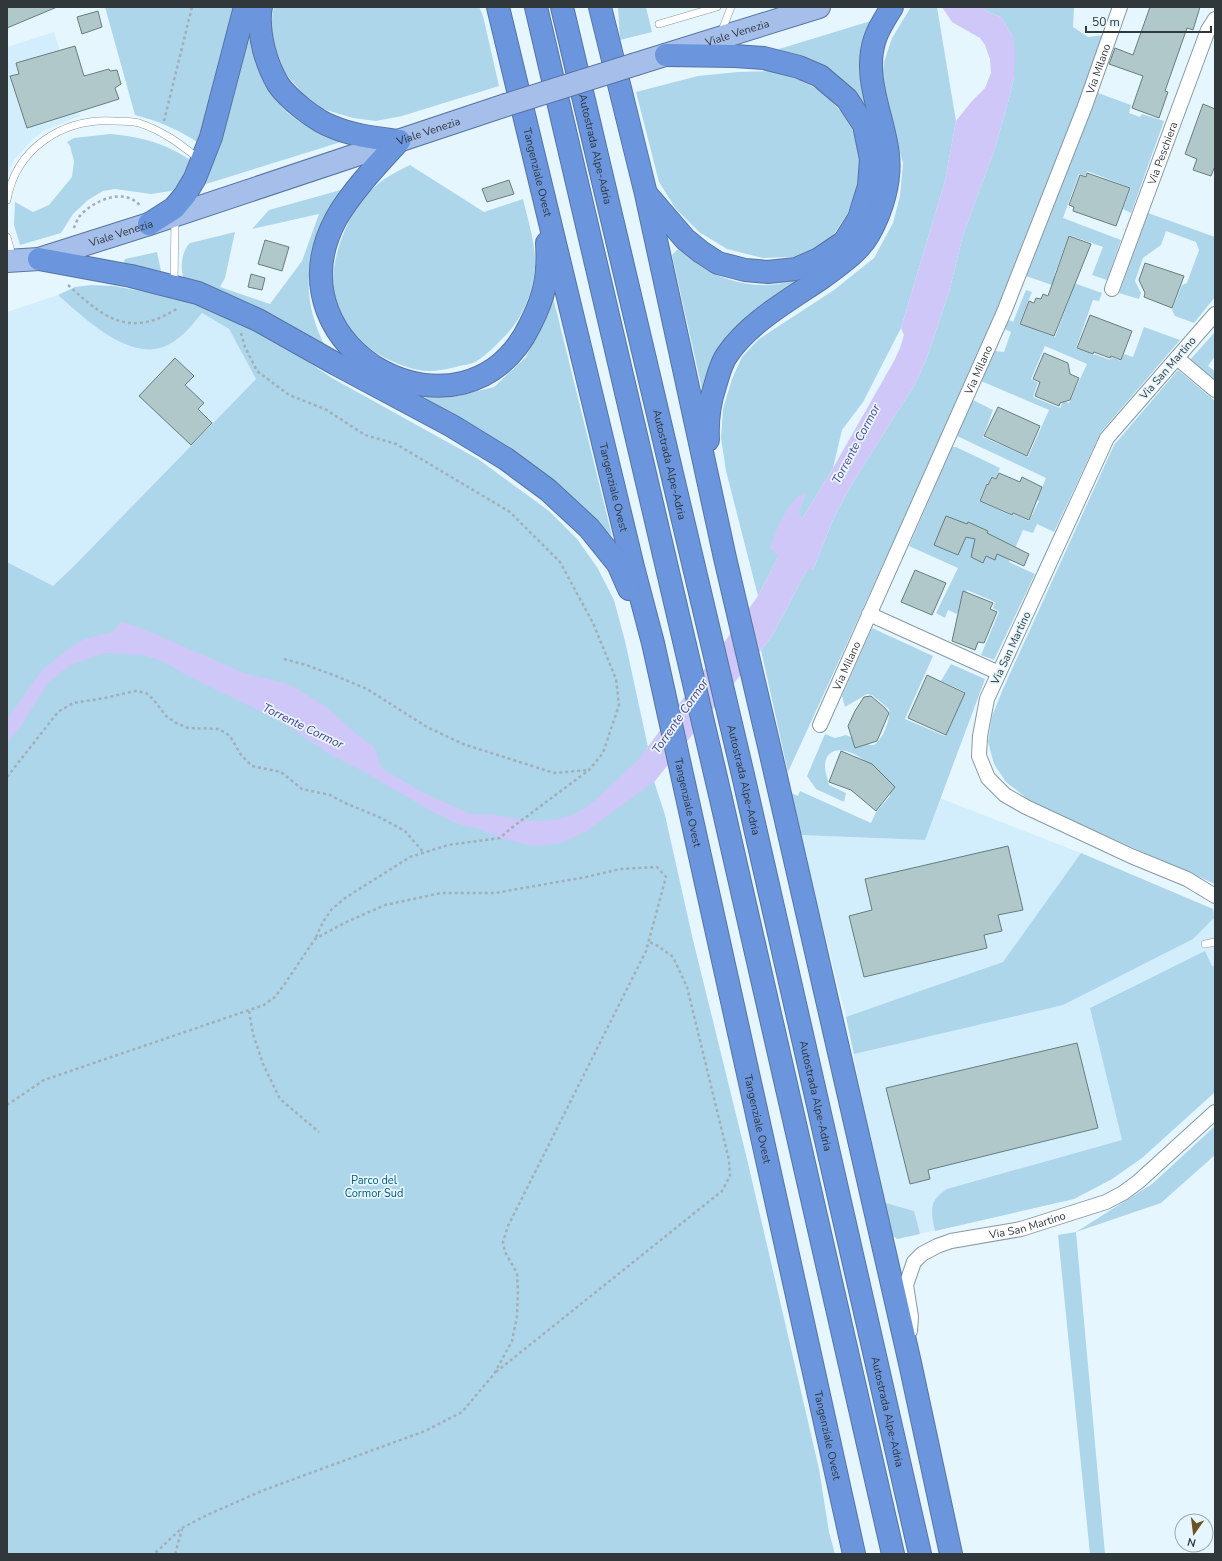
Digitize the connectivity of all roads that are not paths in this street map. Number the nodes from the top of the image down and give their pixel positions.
1 (245, 7) edge
2 (261, 7) edge
3 (492, 7) edge
4 (498, 7) edge
5 (536, 7) edge
6 (562, 7) edge
7 (600, 7) edge
8 (717, 7) edge
9 (731, 7) edge
10 (819, 7) edge
11 (892, 7) edge
12 (1120, 7) edge
13 (1215, 19) edge
14 (659, 24) dead end
15 (504, 28) junction
16 (718, 38) junction
17 (666, 55) junction
18 (399, 141) junction
19 (202, 161) junction
20 (539, 173) junction
21 (646, 194) junction
22 (7, 200) edge
23 (175, 215) junction
24 (149, 224) junction
25 (7, 237) edge
26 (39, 258) junction
27 (9, 266) edge
28 (174, 287) junction
29 (1112, 289) dead end
30 (1215, 314) edge
31 (1177, 358) junction
32 (1215, 390) edge
33 (714, 506) junction
34 (869, 614) junction
35 (652, 643) junction
36 (999, 673) junction
37 (820, 725) dead end
38 (1215, 896) edge
39 (1215, 942) edge
40 (1205, 944) dead end
41 (1215, 1112) edge
42 (910, 1363) junction
43 (854, 1554) edge
44 (893, 1554) edge
45 (920, 1554) edge
46 (951, 1554) edge

1 - 19 highway
2 - 18 highway
3 - 15 highway
4 - 15 highway, Tangenziale Ovest
5 - 44 highway
6 - 45 highway, Autostrada Alpe-Adria
7 - 21 highway
8 - 14 lane
9 - 16 lane
10 - 16 main road, Viale Venezia
11 - 33 highway
12 - 34 street, Via Milano
13 - 29 street, Via Peschiera
15 - 20 highway, Tangenziale Ovest
16 - 17 main road, Viale Venezia
17 - 18 main road, Viale Venezia, bridge
17 - 21 highway
18 - 20 highway
18 - 23 main road, Viale Venezia
19 - 22 lane
19 - 24 highway
20 - 35 highway, Tangenziale Ovest
21 - 33 highway
23 - 24 main road, Viale Venezia
23 - 28 lane
24 - 26 main road, Viale Venezia
25 - 27 lane
26 - 27 main road, Viale Venezia
26 - 28 highway
28 - 35 highway
30 - 31 street, Via San Martino
31 - 32 street
31 - 36 street, Via San Martino
33 - 42 highway
34 - 36 street
34 - 37 street, Via Milano
35 - 43 highway, Tangenziale Ovest
36 - 38 street, Via San Martino
39 - 40 lane
41 - 42 street, Via San Martino
42 - 46 highway

